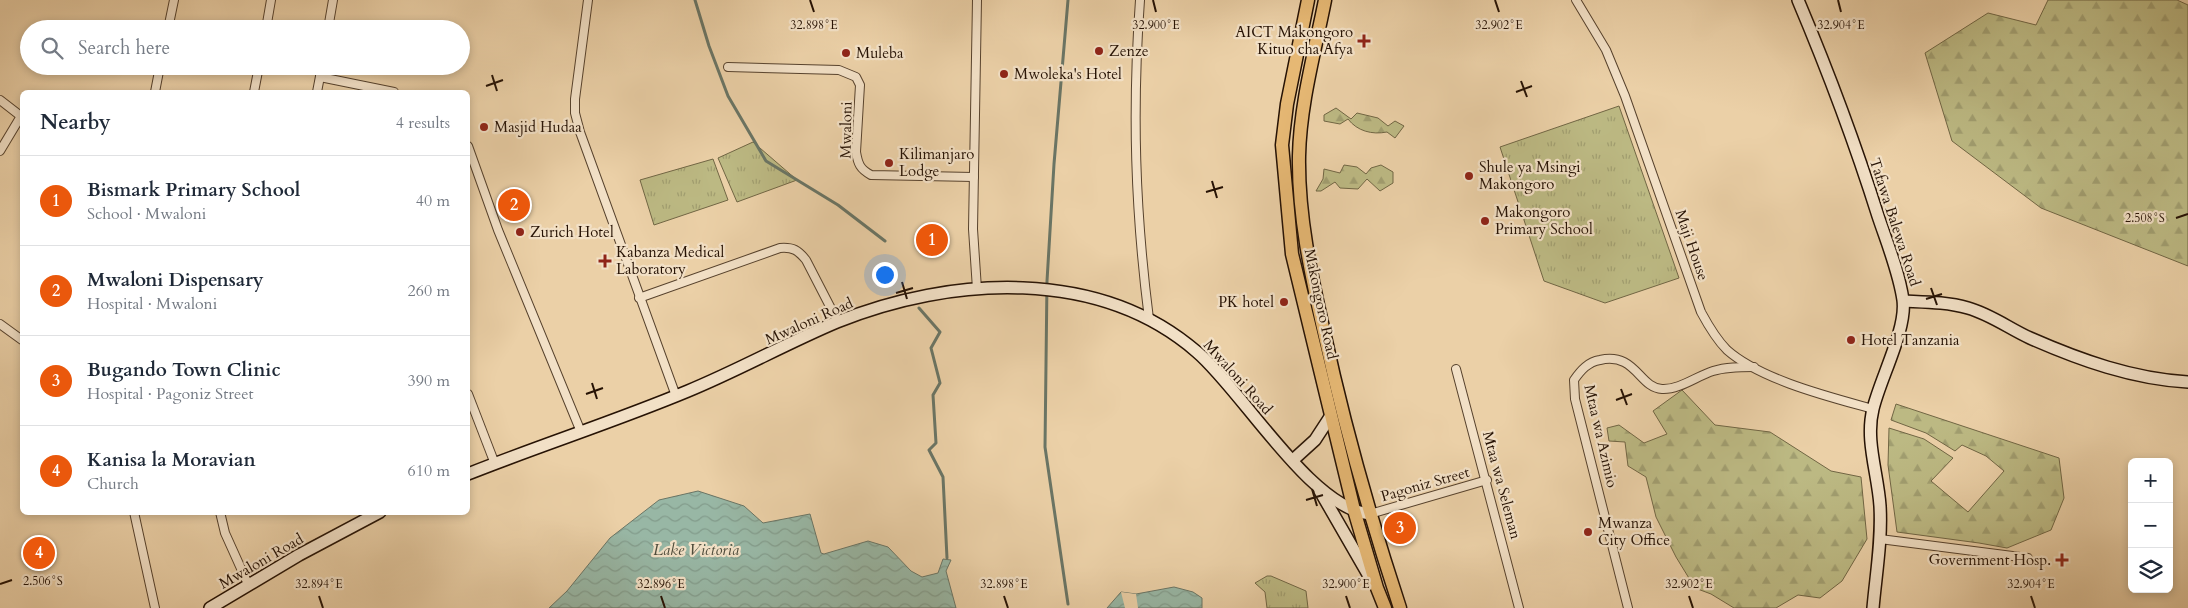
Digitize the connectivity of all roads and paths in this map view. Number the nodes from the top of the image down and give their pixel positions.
1 (174, 0) edge
2 (271, 0) edge
3 (334, 0) edge
4 (588, 0) edge
5 (977, 0) edge
6 (1140, 0) edge
7 (1302, 0) edge
8 (1308, 0) edge
9 (1325, 0) edge
10 (1576, 0) edge
11 (1798, 0) edge
12 (1305, 14) junction
13 (170, 20) edge
14 (268, 20) edge
15 (330, 20) edge
16 (728, 67) dead end
17 (158, 75) edge
18 (257, 75) edge
19 (320, 77) joint
20 (155, 90) edge
21 (254, 90) edge
22 (317, 90) edge
23 (384, 90) edge
24 (0, 100) edge
25 (20, 115) edge
26 (20, 120) edge
27 (0, 150) edge
28 (470, 152) edge
29 (974, 177) junction
30 (976, 289) junction
31 (639, 298) junction
32 (1904, 301) junction
33 (1149, 319) junction
34 (838, 322) junction
35 (0, 324) edge
36 (20, 339) edge
37 (1754, 368) junction
38 (1456, 369) dead end
39 (2188, 382) edge
40 (676, 396) junction
41 (470, 399) edge
42 (1873, 409) junction
43 (1330, 417) junction
44 (581, 432) junction
45 (1293, 460) junction
46 (495, 464) junction
47 (470, 473) edge
48 (1487, 480) junction
49 (1315, 482) junction
50 (1354, 510) junction
51 (1370, 514) junction
52 (135, 515) edge
53 (221, 515) edge
54 (374, 515) edge
55 (1880, 539) junction
56 (2028, 558) dead end
57 (248, 584) junction
58 (1377, 588) junction
59 (155, 608) edge
60 (210, 608) edge
61 (1385, 608) edge
62 (1400, 608) edge
63 (1519, 608) edge
64 (1628, 608) edge
65 (1873, 608) edge

1 - 13 street
2 - 14 street
3 - 15 street
4 - 31 street
5 - 29 street
6 - 33 street
7 - 12 main road
8 - 12 main road, Makongoro Road
9 - 51 main road, Makongoro Road
10 - 37 street, Maji House
11 - 32 street, Tafawa Balewa Road
12 - 43 main road, Makongoro Road
16 - 29 street, Mwaloni
17 - 20 street
18 - 21 street
19 - 22 street
19 - 23 street
24 - 25 street
26 - 27 street
28 - 44 street
29 - 30 street
30 - 33 street, Mwaloni Road
30 - 34 street, Mwaloni Road
31 - 34 street
31 - 40 street
32 - 39 street
32 - 42 street, Tafawa Balewa Road
33 - 45 street, Mwaloni Road
34 - 40 street, Mwaloni Road
35 - 36 street
37 - 42 street, Maji House
37 - 64 street, Mtaa wa Azimio
38 - 48 street, Mtaa wa Seleman
40 - 44 street, Mwaloni Road
41 - 46 street
42 - 55 street, Tafawa Balewa Road
43 - 45 street
43 - 50 main road, Makongoro Road
44 - 46 street, Mwaloni Road
45 - 49 street, Mwaloni Road
46 - 47 street, Mwaloni Road
48 - 51 street, Pagoniz Street
48 - 63 street, Mtaa wa Seleman
49 - 50 street, Mwaloni Road
49 - 58 street
50 - 51 street, Mwaloni Road
50 - 58 main road, Makongoro Road
51 - 62 main road, Makongoro Road
52 - 59 street
53 - 57 street
54 - 57 street, Mwaloni Road
55 - 56 street
55 - 65 street, Tafawa Balewa Road
57 - 60 street, Mwaloni Road
58 - 61 main road, Makongoro Road

